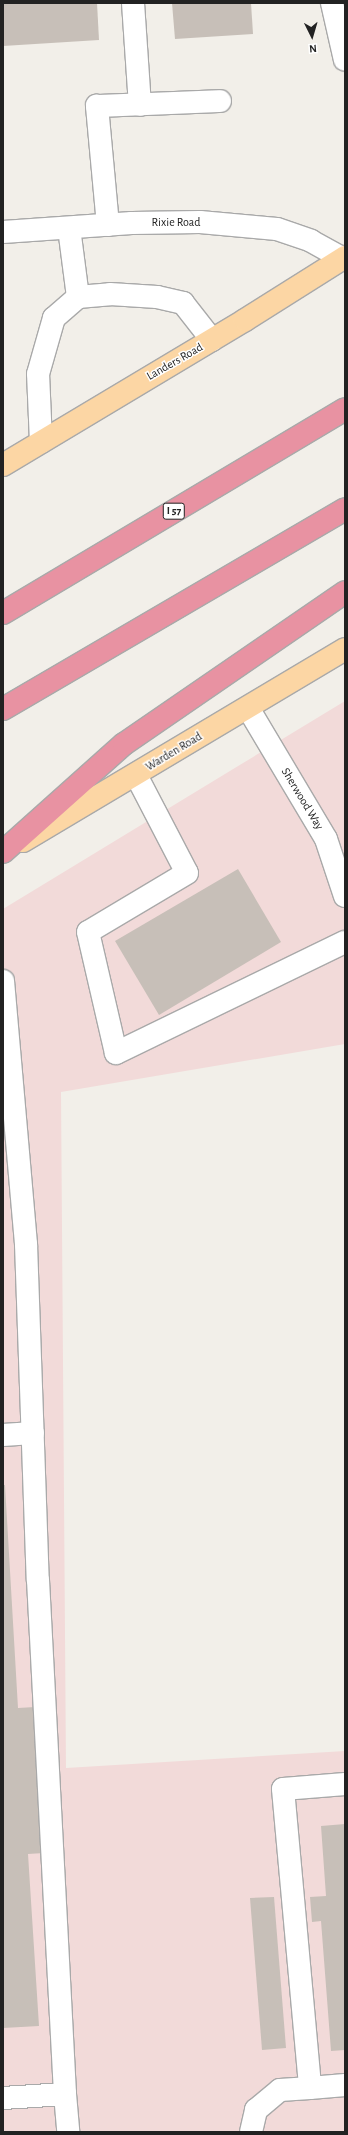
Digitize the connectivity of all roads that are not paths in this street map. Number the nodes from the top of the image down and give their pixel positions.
1 (133, 3) edge
2 (332, 3) edge
3 (345, 60) edge
4 (220, 101) dead end
5 (140, 105) junction
6 (108, 225) junction
7 (69, 228) junction
8 (3, 232) edge
9 (344, 258) edge
10 (78, 297) junction
11 (212, 340) junction
12 (345, 409) edge
13 (41, 442) junction
14 (3, 465) edge
15 (345, 509) edge
16 (345, 592) edge
17 (3, 613) edge
18 (345, 649) edge
19 (248, 708) junction
20 (3, 709) edge
21 (136, 775) junction
22 (3, 852) edge
23 (340, 866) edge
24 (345, 896) edge
25 (345, 942) edge
26 (4, 989) edge
27 (33, 1433) junction
28 (3, 1435) edge
29 (345, 1784) edge
30 (345, 2085) edge
31 (310, 2088) junction
32 (65, 2094) junction
33 (3, 2098) edge
34 (68, 2132) edge
35 (251, 2132) edge

1 - 5 street
2 - 3 street
4 - 5 street
5 - 6 street
6 - 7 street, Rixie Road
6 - 9 street, Rixie Road
7 - 8 street, Rixie Road
7 - 10 street
9 - 11 main road, Landers Road
10 - 11 street
10 - 13 street
11 - 13 main road, Landers Road
12 - 17 highway, I 57
13 - 14 main road, Landers Road
15 - 20 highway
16 - 22 highway
18 - 19 main road, Warden Road
19 - 21 main road, Warden Road
19 - 23 street, Sherwood Way
21 - 22 main road, Warden Road
21 - 25 street
23 - 24 street, Sherwood Way
26 - 27 street
27 - 28 street
27 - 32 street
29 - 31 street
30 - 31 street
31 - 35 street
32 - 33 street
32 - 34 street

